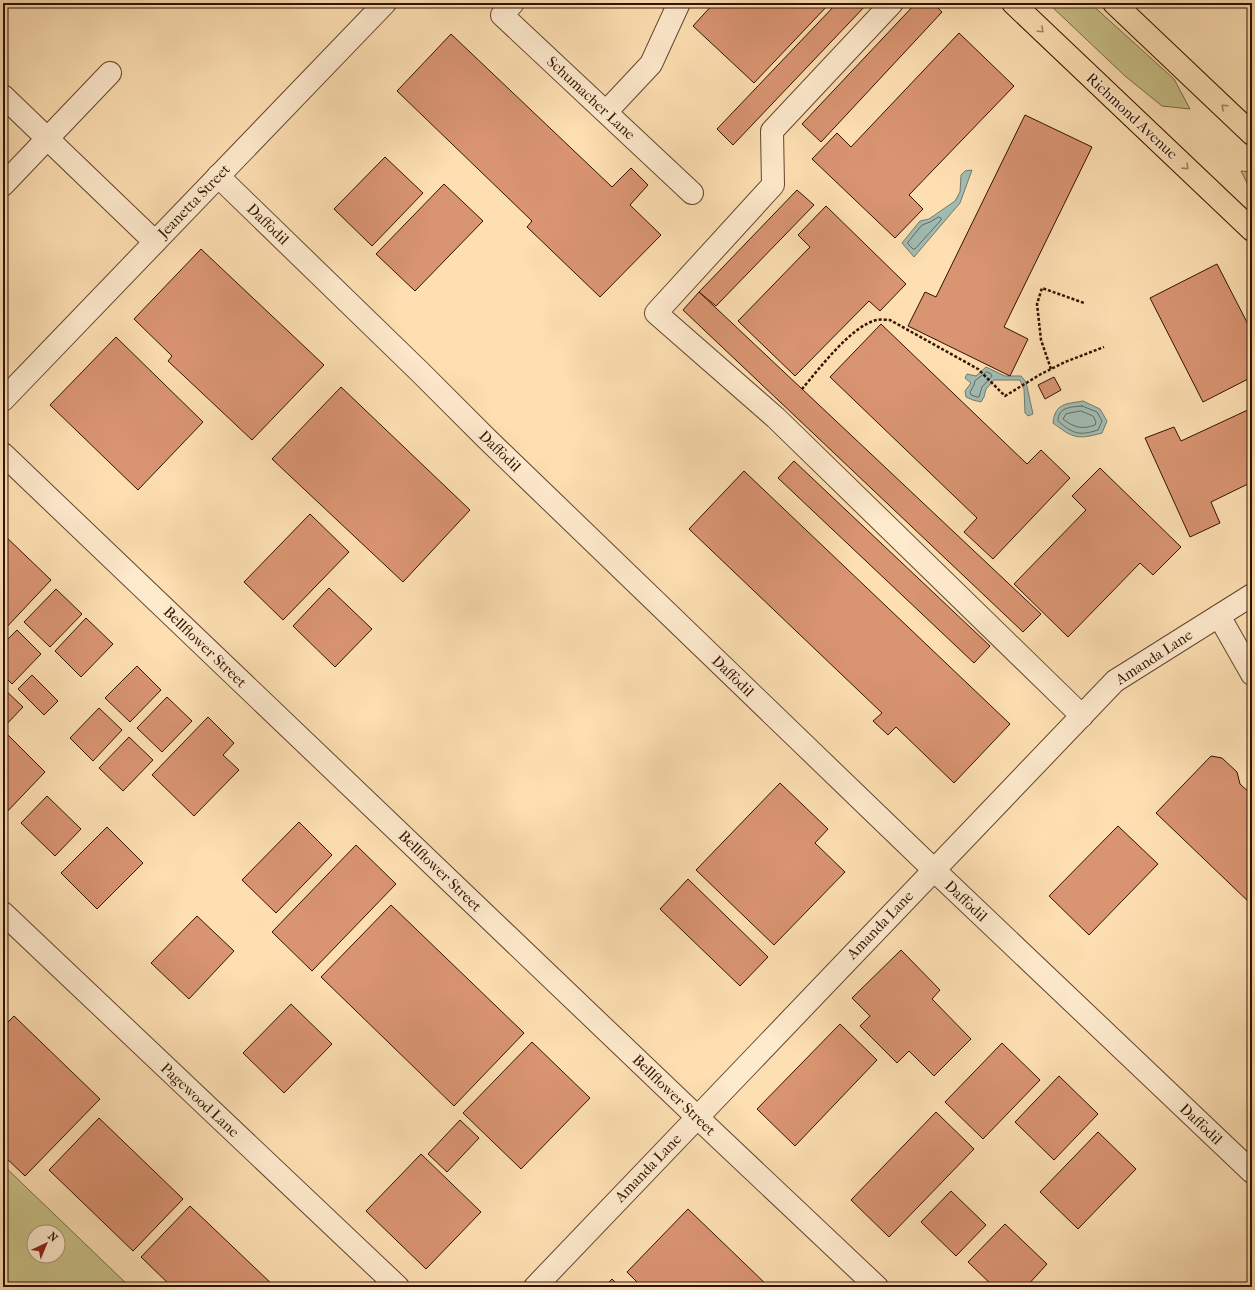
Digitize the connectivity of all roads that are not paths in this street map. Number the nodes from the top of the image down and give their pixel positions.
1 (386, 3) edge
2 (513, 3) edge
3 (679, 3) edge
4 (892, 3) edge
5 (1012, 3) edge
6 (1114, 3) edge
7 (110, 73) dead end
8 (3, 96) edge
9 (606, 112) junction
10 (1252, 134) edge
11 (48, 138) junction
12 (218, 176) junction
13 (3, 185) edge
14 (692, 193) dead end
15 (1252, 230) edge
16 (155, 242) junction
17 (3, 400) edge
18 (3, 454) edge
19 (1252, 596) edge
20 (1219, 616) junction
21 (1251, 672) edge
22 (1082, 716) junction
23 (933, 869) junction
24 (7, 925) edge
25 (697, 1117) junction
26 (1252, 1172) edge
27 (398, 1287) edge
28 (535, 1287) edge
29 (877, 1287) edge

1 - 12 street, Jeanetta Street
2 - 9 street, Schumacher Lane
3 - 9 street
4 - 22 street
5 -> 15 main road, Richmond Avenue
10 -> 6 main road
7 - 11 street
8 - 11 street
9 - 14 street, Schumacher Lane
11 - 13 street
11 - 16 street
12 - 16 street, Jeanetta Street
12 - 23 street, Daffodil
16 - 17 street, Jeanetta Street
18 - 25 street, Bellflower Street
19 - 20 street, Amanda Lane
20 - 21 street
20 - 22 street, Amanda Lane
22 - 23 street, Amanda Lane
23 - 25 street, Amanda Lane
23 - 26 street, Daffodil
24 - 27 street, Pagewood Lane
25 - 28 street, Amanda Lane
25 - 29 street, Bellflower Street

